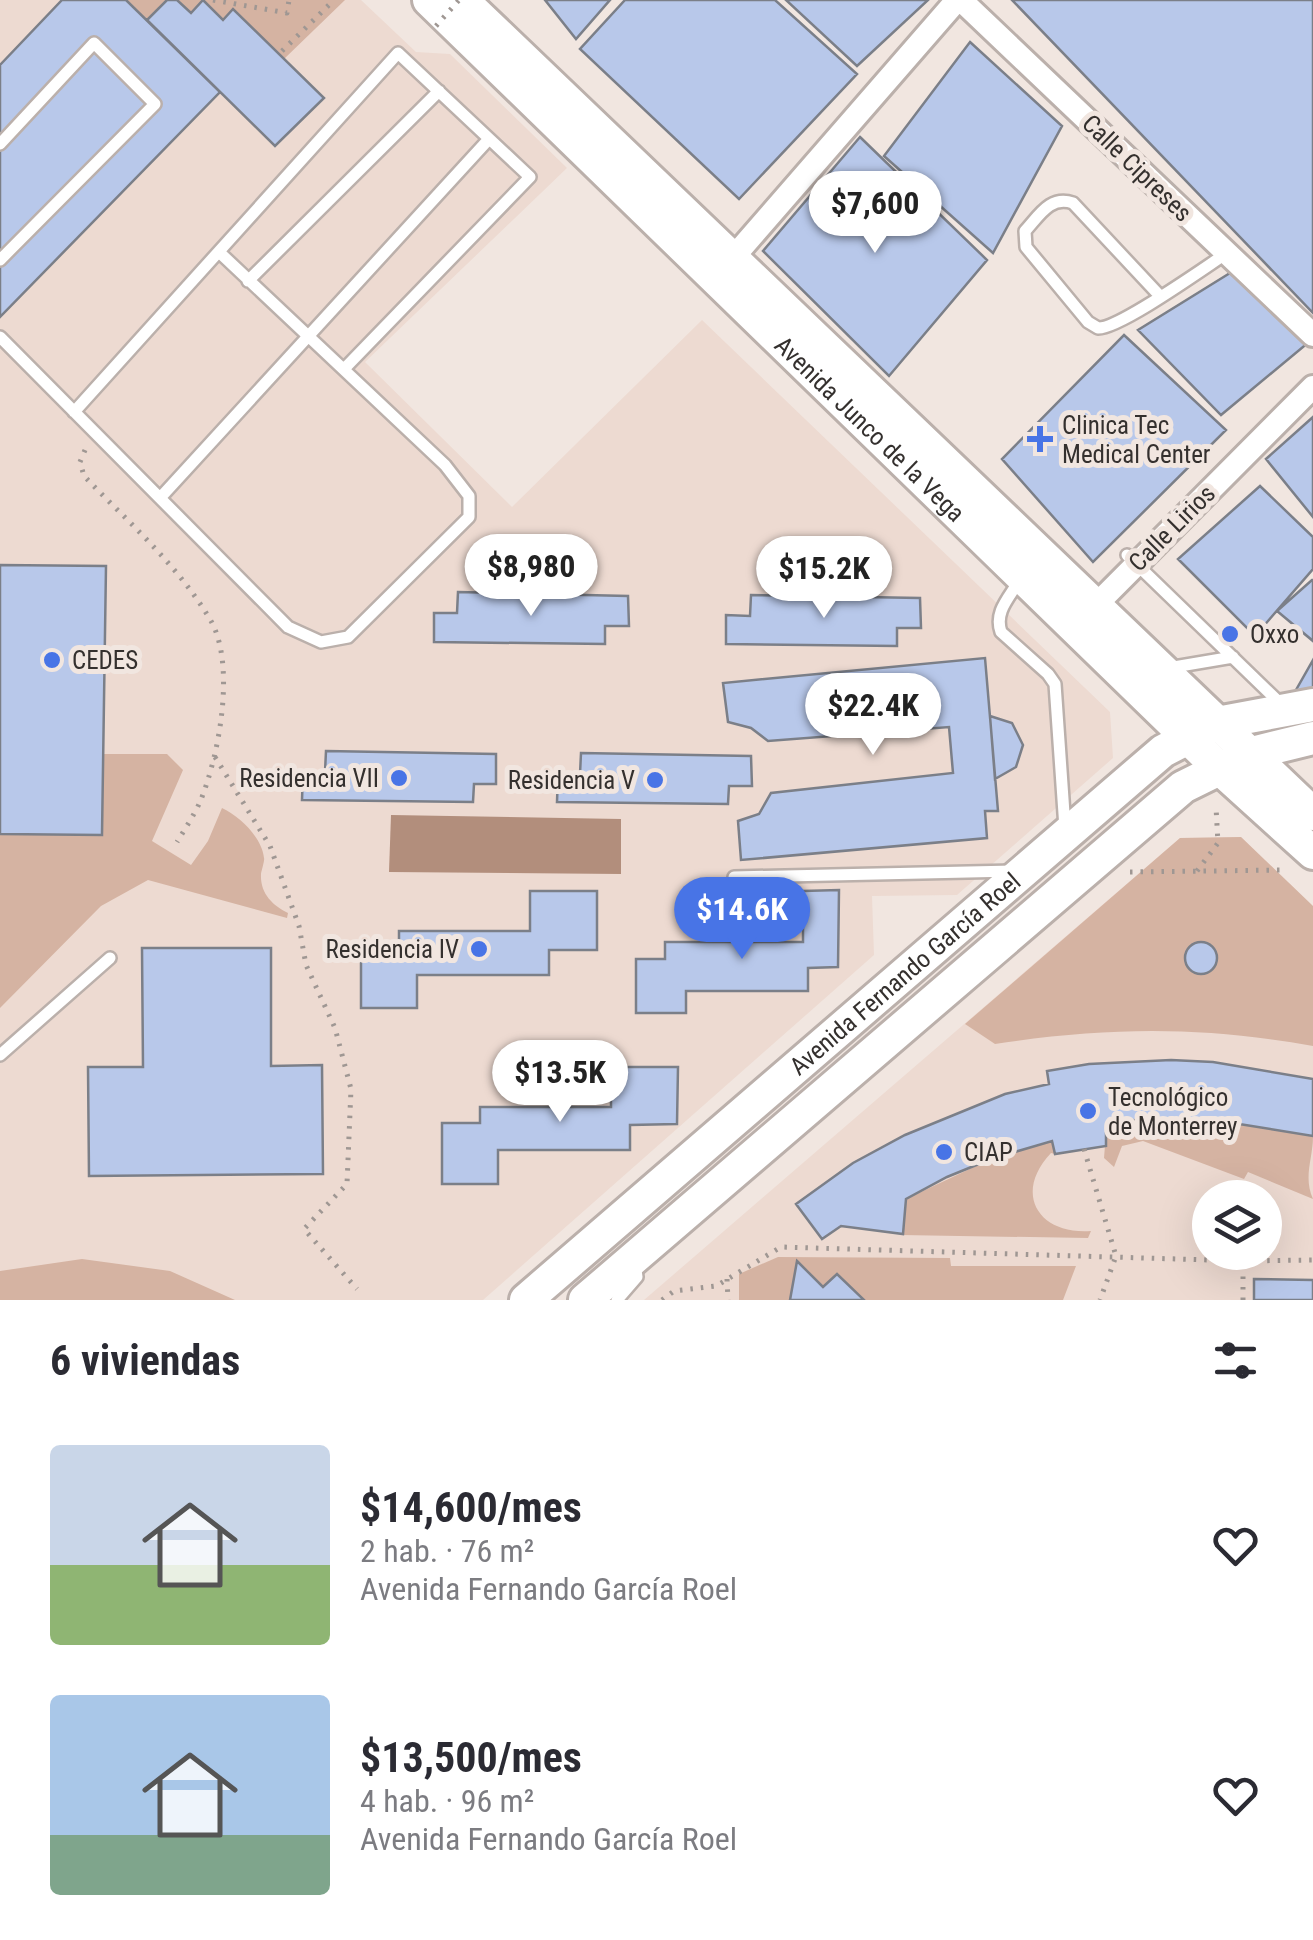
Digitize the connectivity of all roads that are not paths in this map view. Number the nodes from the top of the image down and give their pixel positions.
1 (959, 0) edge
2 (443, 5) edge
3 (439, 91) junction
4 (489, 139) junction
5 (0, 144) edge
6 (218, 252) junction
7 (1227, 254) junction
8 (0, 260) edge
9 (724, 269) junction
10 (248, 282) junction
11 (1160, 296) junction
12 (308, 336) junction
13 (1313, 336) edge
14 (0, 337) edge
15 (344, 369) junction
16 (1313, 387) edge
17 (74, 412) junction
18 (160, 498) junction
19 (1132, 560) junction
20 (1031, 565) junction
21 (1084, 617) junction
22 (1233, 657) junction
23 (1160, 670) junction
24 (1300, 707) edge
25 (1201, 730) junction
26 (1313, 738) edge
27 (1252, 754) junction
28 (1217, 781) junction
29 (1313, 814) edge
30 (1065, 832) junction
31 (1302, 862) edge
32 (1021, 871) junction
33 (734, 877) dead end
34 (110, 958) dead end
35 (0, 1055) edge
36 (633, 1259) junction
37 (526, 1300) edge
38 (585, 1300) edge
39 (617, 1300) edge

1 - 7 street, Calle Cipreses
1 - 9 street
2 - 9 street, Avenida Junco de la Vega
3 - 4 lane
3 - 6 lane
3 - 10 lane
4 - 12 lane
4 - 15 lane
5 - 8 lane
6 - 10 lane
6 - 17 lane
7 - 11 lane
7 - 13 street, Calle Cipreses
9 - 20 street, Avenida Junco de la Vega
10 - 12 lane
11 - 11 lane
12 - 15 lane
12 - 18 lane
14 - 17 lane
15 - 18 lane
16 - 19 street, Calle Lirios
17 - 18 lane
19 - 21 street, Calle Lirios
19 - 22 lane
20 - 21 street, Avenida Junco de la Vega
20 - 30 lane
21 - 23 street, Avenida Junco de la Vega
21 - 25 street, Avenida Junco de la Vega
22 - 23 lane
22 - 24 lane
23 - 25 street, Avenida Junco de la Vega
24 - 25 street, Avenida Fernando García Roel
25 - 27 street, Avenida Junco de la Vega
25 - 28 street, Avenida Junco de la Vega
25 - 30 street, Avenida Fernando García Roel
26 - 27 street, Avenida Fernando García Roel
27 - 28 street, Avenida Fernando García Roel
27 - 29 street, Avenida Junco de la Vega
28 - 31 street, Avenida Junco de la Vega
28 - 36 street, Avenida Fernando García Roel
30 - 32 street, Avenida Fernando García Roel
32 - 33 lane
32 - 37 street, Avenida Fernando García Roel
34 - 35 lane
36 - 38 street, Avenida Fernando García Roel
36 - 39 lane

